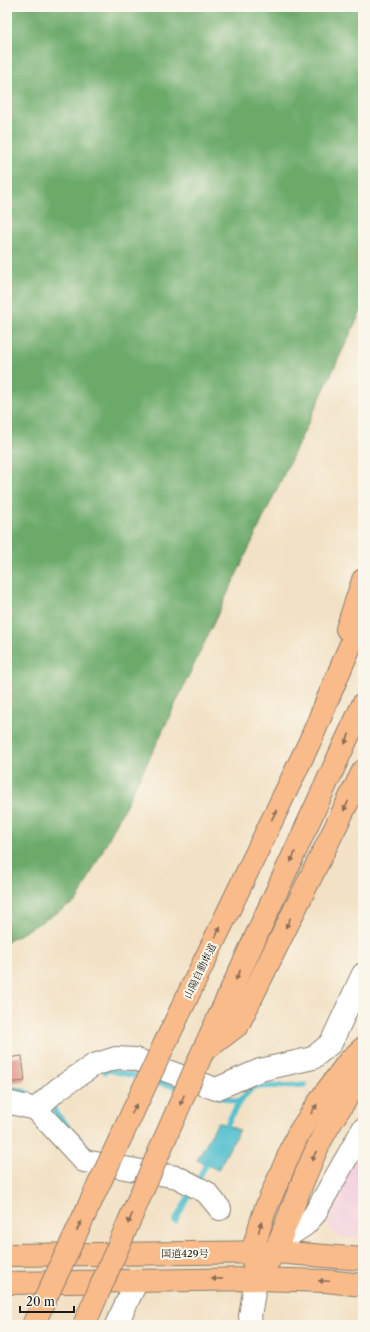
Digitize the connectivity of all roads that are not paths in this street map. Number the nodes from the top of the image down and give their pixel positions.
1 (363, 580) edge
2 (363, 615) edge
3 (363, 704) edge
4 (311, 739) junction
5 (363, 771) edge
6 (363, 974) edge
7 (363, 1048) edge
8 (203, 1051) junction
9 (363, 1075) edge
10 (7, 1102) edge
11 (36, 1109) junction
12 (363, 1129) edge
13 (220, 1209) dead end
14 (277, 1247) junction
15 (252, 1252) junction
16 (7, 1255) edge
17 (363, 1259) edge
18 (256, 1278) junction
19 (137, 1281) junction
20 (7, 1283) edge
21 (363, 1285) edge
22 (33, 1325) edge
23 (84, 1325) edge
24 (116, 1325) edge
25 (251, 1325) edge

1 - 4 highway
2 - 4 highway, 山陽自動車道
3 -> 8 highway
22 -> 4 highway, 山陽自動車道, bridge
5 -> 8 highway
6 - 11 street
15 -> 7 highway
8 -> 23 highway, bridge
9 -> 14 highway
10 - 11 street
11 - 13 street
12 - 14 street
14 - 15 highway, 国道429号
14 - 17 highway, 国道429号
14 - 18 highway
15 - 16 highway, 国道429号
15 - 18 highway
18 -> 19 highway
21 -> 18 highway
18 - 25 street
19 - 20 highway
19 - 24 street

